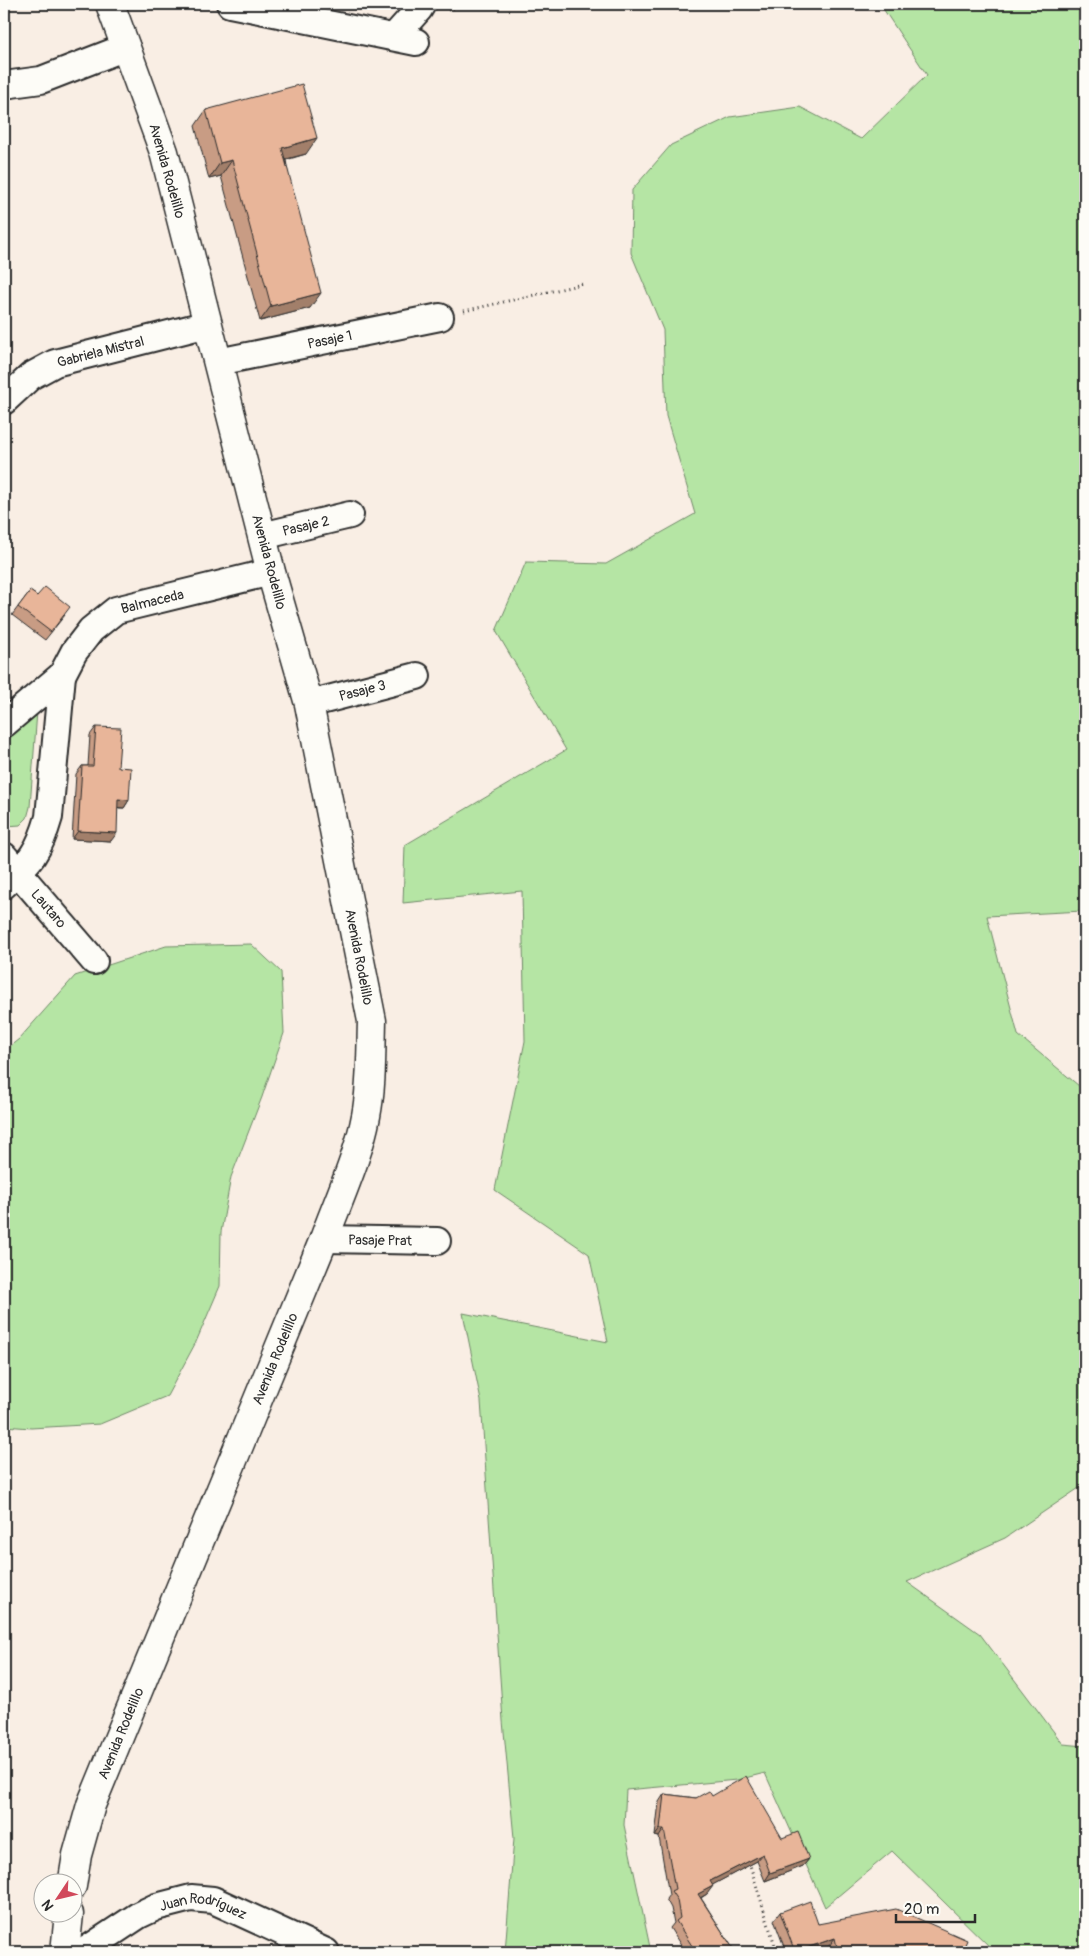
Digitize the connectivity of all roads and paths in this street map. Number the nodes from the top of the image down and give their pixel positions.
1 (110, 4) edge
2 (230, 4) edge
3 (422, 4) edge
4 (280, 10) edge
5 (126, 47) junction
6 (4, 85) edge
7 (583, 284) dead end
8 (440, 317) joint
9 (208, 324) junction
10 (218, 362) junction
11 (4, 401) edge
12 (350, 515) dead end
13 (262, 536) junction
14 (271, 572) junction
15 (62, 675) junction
16 (417, 676) dead end
17 (309, 704) junction
18 (4, 724) edge
19 (8, 871) edge
20 (94, 961) dead end
21 (324, 1239) junction
22 (437, 1241) dead end
23 (749, 1861) edge
24 (74, 1874) edge
25 (68, 1924) edge
26 (64, 1952) edge
27 (83, 1952) edge
28 (326, 1952) edge
29 (777, 1952) edge

1 - 5 street, Avenida Rodelillo
2 - 4 street
3 - 4 street
5 - 6 street
5 - 9 street, Avenida Rodelillo
7 - 8 path
8 - 10 street, Pasaje 1
9 - 10 street, Avenida Rodelillo
9 - 11 street, Gabriela Mistral
10 - 13 street, Avenida Rodelillo
12 - 13 street, Pasaje 2
13 - 14 street, Avenida Rodelillo
14 - 15 street, Balmaceda
14 - 17 street, Avenida Rodelillo
15 - 18 street, Balmaceda
15 - 19 street, Balmaceda
16 - 17 street, Pasaje 3
17 - 21 street, Avenida Rodelillo
19 - 20 street, Lautaro
21 - 22 street, Pasaje Prat
21 - 24 street, Avenida Rodelillo
23 - 29 path
25 - 26 street
27 - 28 street, Juan Rodríguez

